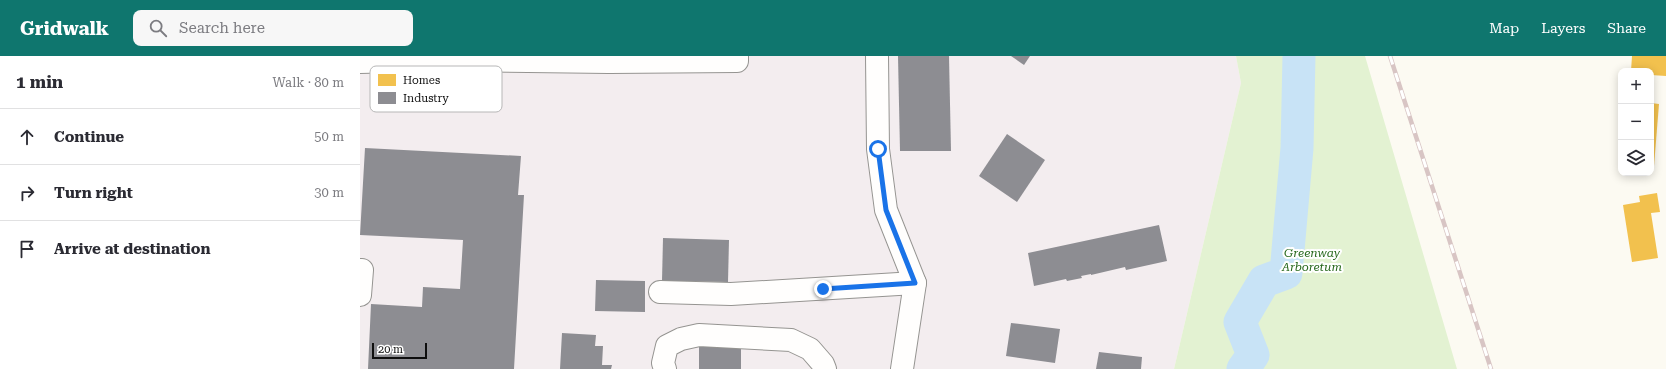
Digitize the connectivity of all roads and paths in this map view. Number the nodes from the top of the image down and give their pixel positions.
1 (737, 56) edge
2 (876, 56) edge
3 (441, 58) edge
4 (610, 59) edge
5 (360, 62) edge
6 (360, 270) edge
7 (915, 283) junction
8 (660, 292) dead end
9 (360, 295) edge
10 (665, 369) edge
11 (825, 369) edge
12 (902, 369) edge

1 - 4 street
2 - 7 street
3 - 4 street
3 - 5 street
6 - 9 street
7 - 8 street
7 - 12 street
10 - 11 street

